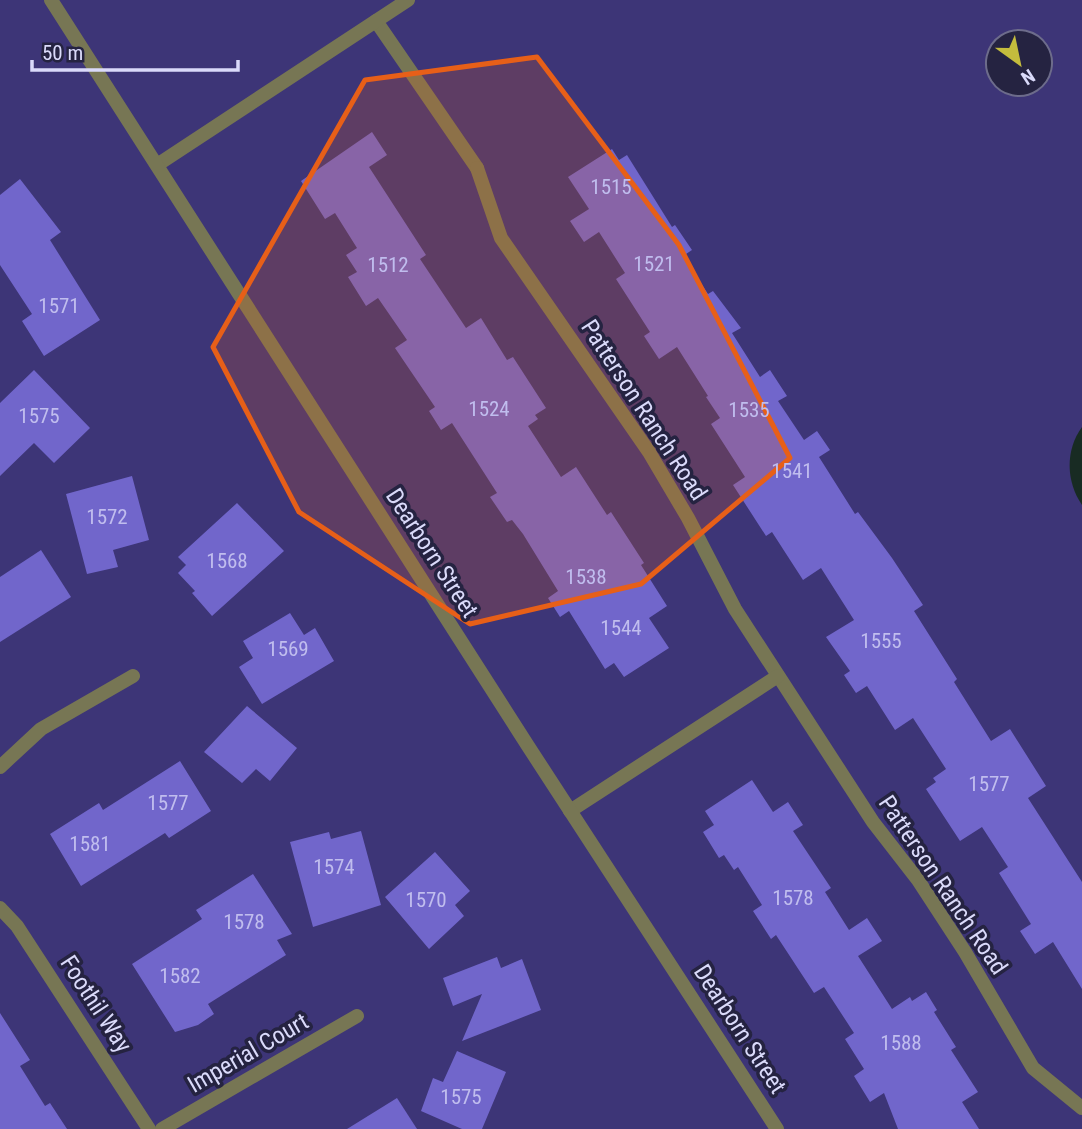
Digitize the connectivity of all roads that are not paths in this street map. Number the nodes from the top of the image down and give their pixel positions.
1 (51, 0) edge
2 (408, 0) edge
3 (376, 21) junction
4 (157, 165) junction
5 (134, 676) dead end
6 (778, 676) junction
7 (0, 767) edge
8 (570, 811) junction
9 (0, 908) edge
10 (356, 1016) dead end
11 (1082, 1108) edge
12 (149, 1129) edge
13 (162, 1129) edge
14 (777, 1129) edge

1 - 4 street, Dearborn Street
2 - 3 street
3 - 4 street
3 - 6 street, Patterson Ranch Road
4 - 8 street, Dearborn Street
5 - 7 street
6 - 8 street
6 - 11 street, Patterson Ranch Road
8 - 14 street, Dearborn Street
9 - 12 street, Foothil Way
10 - 13 street, Imperial Court

